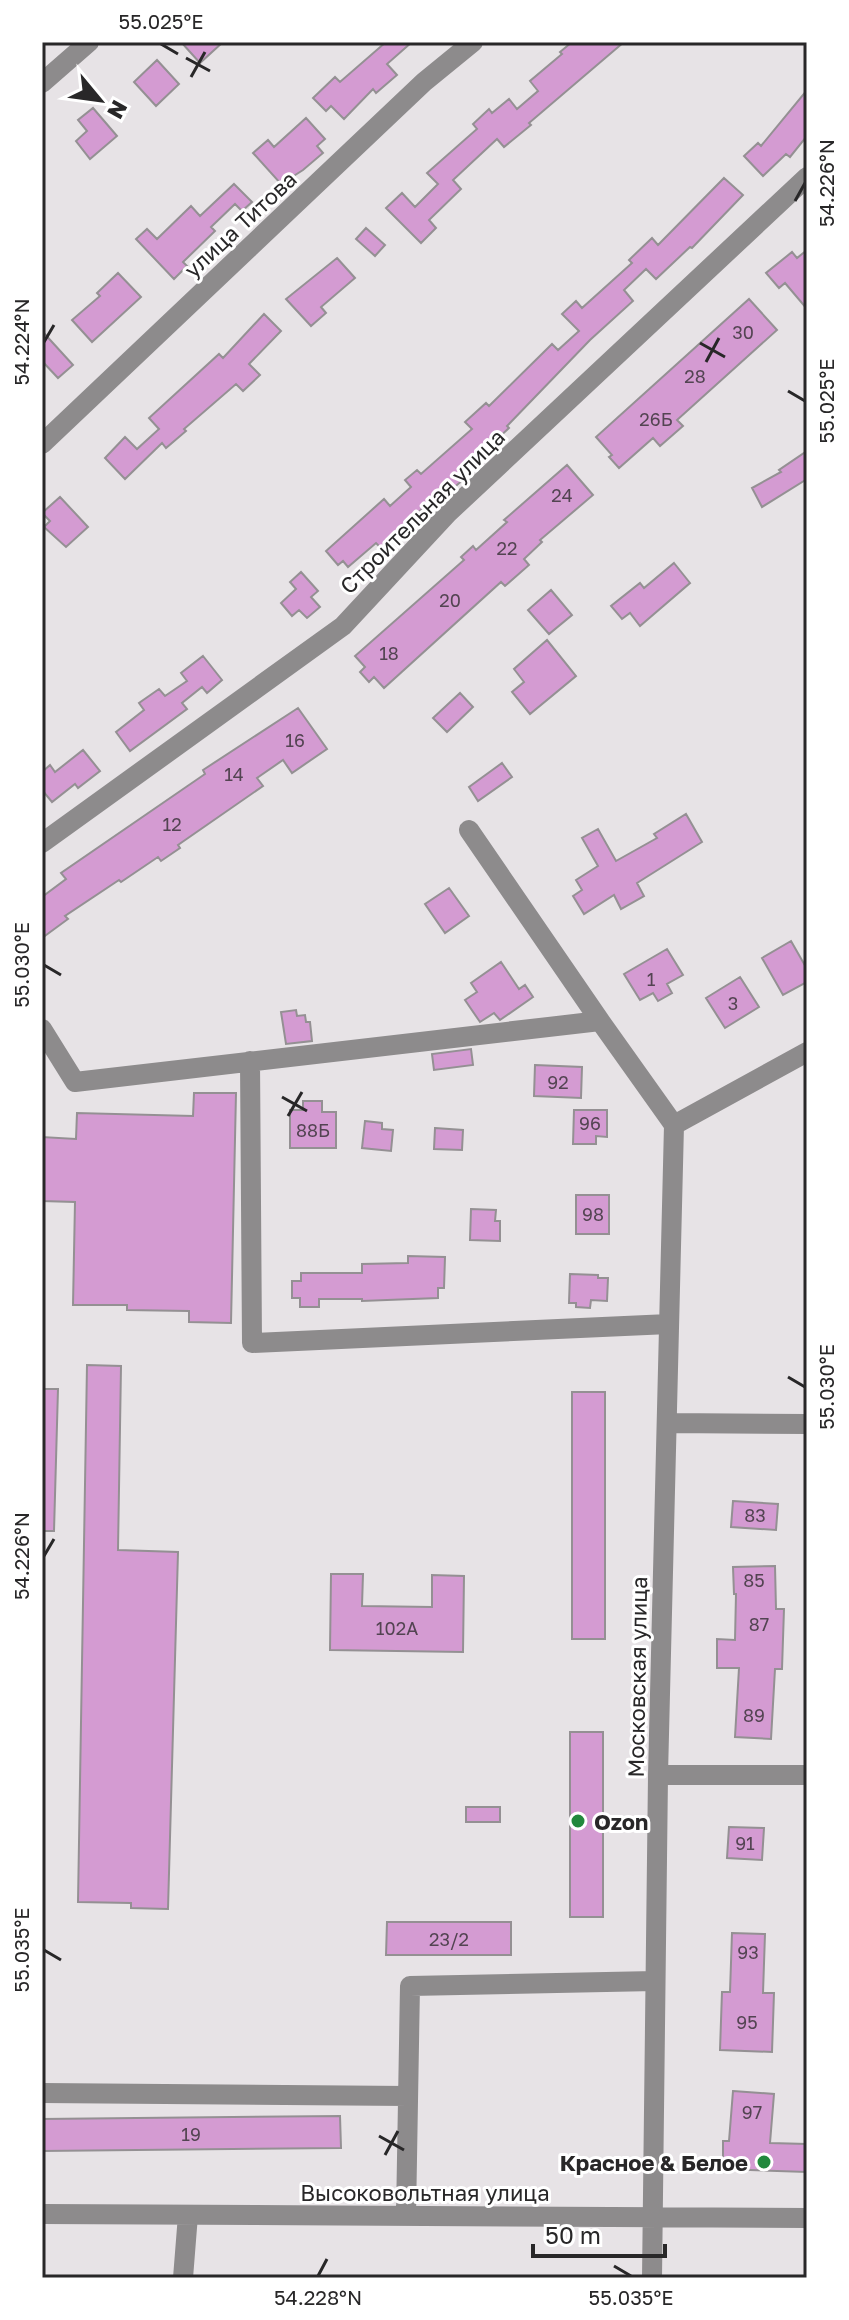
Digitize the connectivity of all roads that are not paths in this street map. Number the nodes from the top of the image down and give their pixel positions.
1 (89, 42) edge
2 (473, 42) edge
3 (42, 83) edge
4 (807, 177) edge
5 (42, 444) edge
6 (469, 830) dead end
7 (42, 843) edge
8 (600, 1021) junction
9 (42, 1029) edge
10 (807, 1052) edge
11 (250, 1061) junction
12 (674, 1125) junction
13 (669, 1324) junction
14 (667, 1423) junction
15 (807, 1424) edge
16 (658, 1775) junction
17 (807, 1775) edge
18 (655, 1981) junction
19 (42, 2093) edge
20 (408, 2096) junction
21 (42, 2214) edge
22 (188, 2215) junction
23 (406, 2216) junction
24 (651, 2217) junction
25 (807, 2218) edge
26 (183, 2278) edge
27 (652, 2278) edge

1 - 3 street
2 - 5 street, улица Титова
4 - 7 street, Строительная улица
6 - 8 street
8 - 11 street
8 - 12 street
9 - 11 street
10 - 12 street
11 - 13 street
12 - 13 street, Московская улица
13 - 14 street, Московская улица
14 - 15 street
14 - 16 street, Московская улица
16 - 17 street
16 - 18 street, Московская улица
18 - 20 street
18 - 24 street, Московская улица
19 - 20 street
20 - 23 street
21 - 22 street, Высоковольтная улица
22 - 23 street, Высоковольтная улица
22 - 26 street
23 - 24 street, Высоковольтная улица
24 - 25 street, Высоковольтная улица
24 - 27 street, Московская улица

